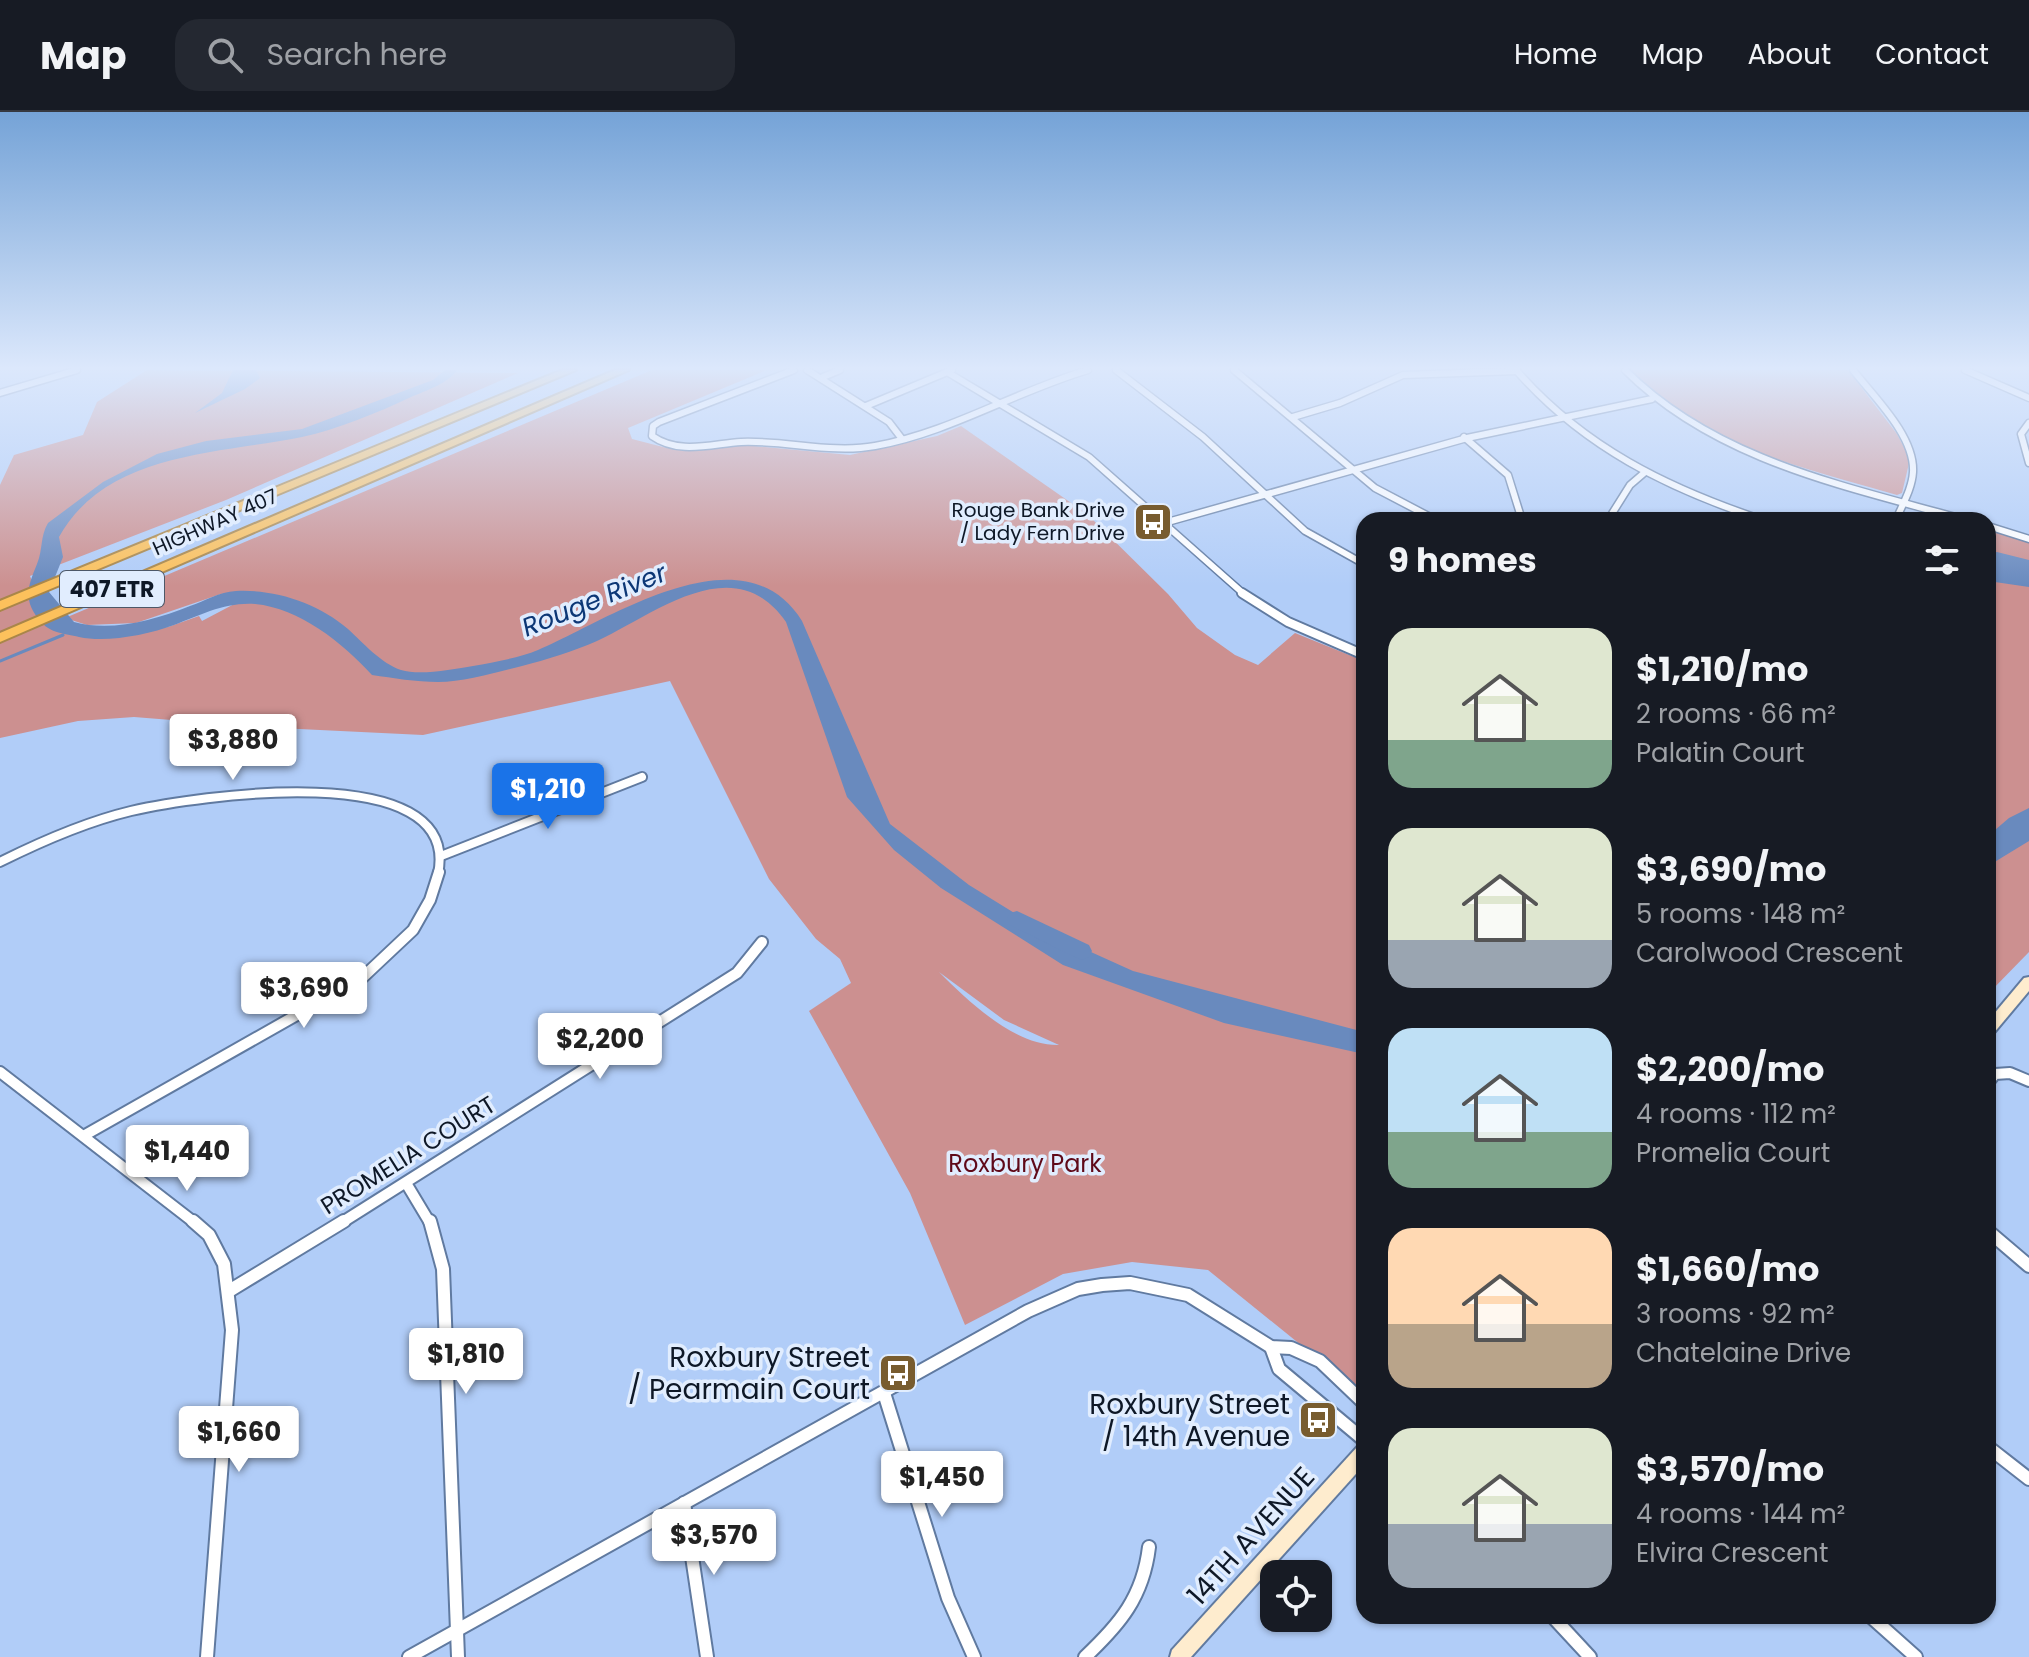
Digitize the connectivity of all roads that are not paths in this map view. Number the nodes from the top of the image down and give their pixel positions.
1 (395, 442) edge
2 (454, 442) edge
3 (662, 442) edge
4 (753, 442) edge
5 (784, 442) edge
6 (883, 442) edge
7 (1064, 442) edge
8 (1208, 442) edge
9 (1323, 442) edge
10 (1445, 442) edge
11 (1470, 442) edge
12 (1598, 442) edge
13 (1729, 442) edge
14 (1904, 442) edge
15 (2023, 442) edge
16 (2029, 463) edge
17 (1352, 467) junction
18 (1644, 473) junction
19 (1265, 495) junction
20 (1904, 501) junction
21 (1418, 512) edge
22 (1520, 512) edge
23 (1613, 512) edge
24 (1739, 512) edge
25 (1899, 512) edge
26 (1940, 512) edge
27 (1164, 523) junction
28 (1996, 529) edge
29 (2029, 539) edge
30 (1356, 560) edge
31 (0, 606) edge
32 (0, 638) edge
33 (1356, 652) edge
34 (642, 777) dead end
35 (441, 856) junction
36 (0, 862) edge
37 (762, 942) dead end
38 (2029, 982) edge
39 (1996, 1021) edge
40 (0, 1072) edge
41 (1996, 1074) edge
42 (2029, 1081) edge
43 (85, 1135) junction
44 (406, 1183) junction
45 (1996, 1238) edge
46 (2029, 1266) edge
47 (229, 1291) junction
48 (1271, 1347) junction
49 (884, 1393) junction
50 (1356, 1395) edge
51 (1356, 1433) edge
52 (1996, 1453) edge
53 (1356, 1461) edge
54 (2029, 1479) edge
55 (684, 1503) junction
56 (1149, 1547) dead end
57 (1559, 1624) edge
58 (1879, 1624) edge
59 (456, 1630) junction
60 (207, 1657) edge
61 (409, 1657) edge
62 (458, 1657) edge
63 (707, 1657) edge
64 (974, 1657) edge
65 (1085, 1657) edge
66 (1179, 1657) edge
67 (1590, 1657) edge
68 (1916, 1657) edge

1 - 31 highway, HIGHWAY 407 / 407 ETR
2 - 32 highway, HIGHWAY 407 / 407 ETR
3 - 4 street
5 - 6 street
7 - 27 street
8 - 19 street
9 - 17 street
10 - 17 street
11 - 22 street
12 - 18 street
13 - 20 street
14 - 20 street
15 - 16 street
17 - 19 street
17 - 21 street
18 - 23 street
18 - 24 street
19 - 27 street
19 - 30 street
20 - 25 street
20 - 26 street
27 - 33 street
28 - 29 street
34 - 35 street
35 - 36 street
35 - 43 street
37 - 44 street, PROMELIA COURT
38 - 39 main road
40 - 43 street
41 - 42 street
43 - 47 street
44 - 47 street, PROMELIA COURT
44 - 59 street
45 - 46 street
47 - 60 street
48 - 49 street
48 - 50 street
48 - 51 street
49 - 55 street
49 - 64 street
52 - 54 street
53 - 66 main road, 14TH AVENUE
55 - 59 street
55 - 63 street
56 - 65 street
57 - 67 street
58 - 68 street
59 - 61 street
59 - 62 street

